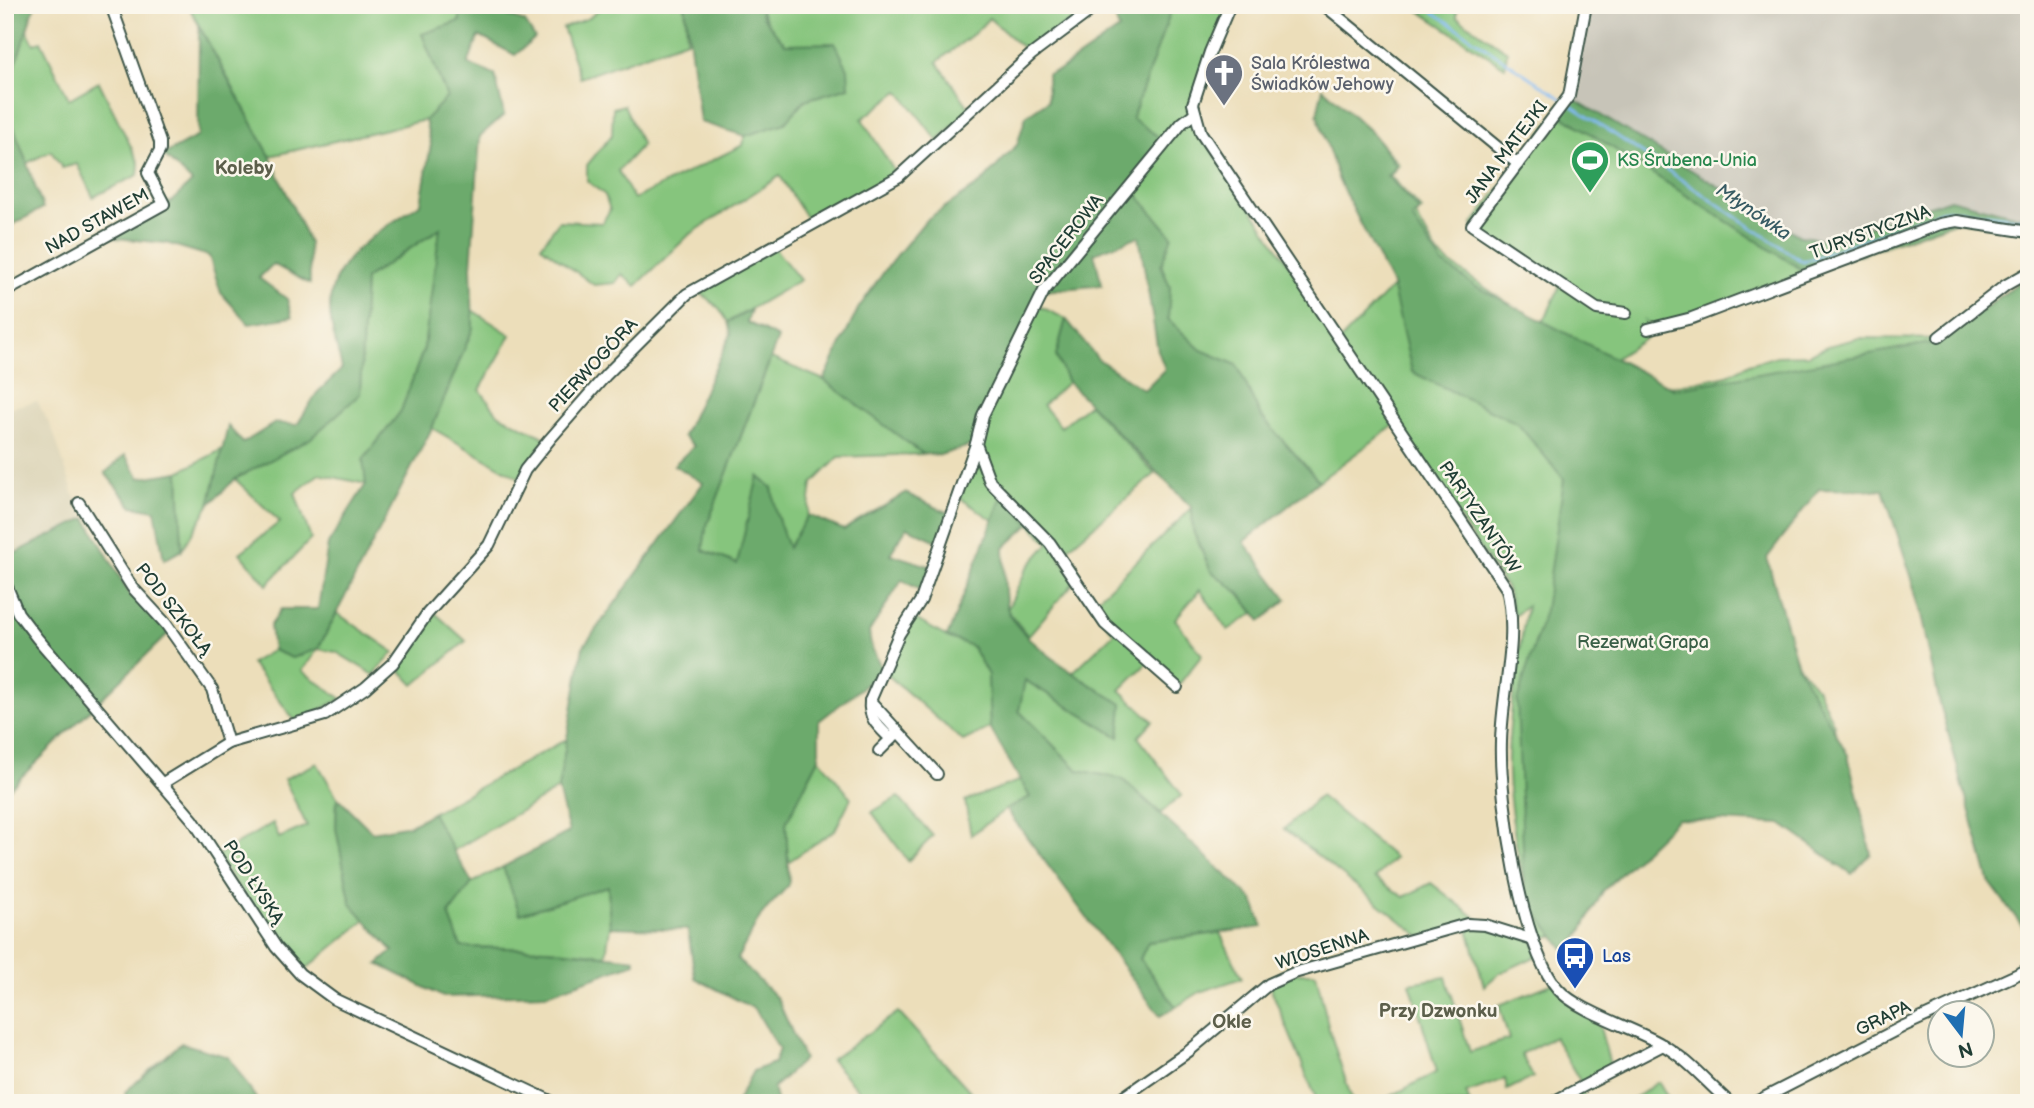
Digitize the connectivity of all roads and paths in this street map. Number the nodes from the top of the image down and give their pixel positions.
1 (111, 5) edge
2 (1098, 5) edge
3 (1230, 5) edge
4 (1324, 5) edge
5 (1586, 5) edge
6 (1195, 113) junction
7 (1518, 164) junction
8 (2029, 232) edge
9 (2029, 272) edge
10 (5, 292) edge
11 (1626, 313) dead end
12 (1648, 329) dead end
13 (1939, 337) dead end
14 (976, 444) junction
15 (79, 503) dead end
16 (5, 582) edge
17 (1177, 688) dead end
18 (870, 701) junction
19 (900, 730) junction
20 (891, 739) junction
21 (228, 743) junction
22 (879, 751) dead end
23 (937, 774) dead end
24 (163, 783) junction
25 (1532, 940) junction
26 (2029, 969) edge
27 (1663, 1045) junction
28 (555, 1103) edge
29 (1115, 1103) edge
30 (1551, 1103) edge
31 (1730, 1103) edge
32 (1754, 1103) edge

1 - 10 street, NAD STAWEM
2 - 21 street, PIERWOGÓRA
3 - 6 street
4 - 7 street
5 - 7 street, JANA MATEJKI
6 - 14 street, SPACEROWA
6 - 25 street, PARTYZANTÓW
7 - 11 street, JANA MATEJKI
8 - 12 street, TURYSTYCZNA
9 - 13 street
14 - 17 street
14 - 18 street, SPACEROWA
15 - 21 street, POD SZKOŁĄ
16 - 24 street, POD ŁYSKĄ
18 - 19 street
18 - 20 street
19 - 20 street
19 - 23 street
20 - 22 street
21 - 24 street, PIERWOGÓRA
24 - 28 street, POD ŁYSKĄ
25 - 27 street, PARTYZANTÓW
25 - 29 street, WIOSENNA
26 - 32 street, GRAPA
27 - 30 street
27 - 31 street, PARTYZANTÓW

